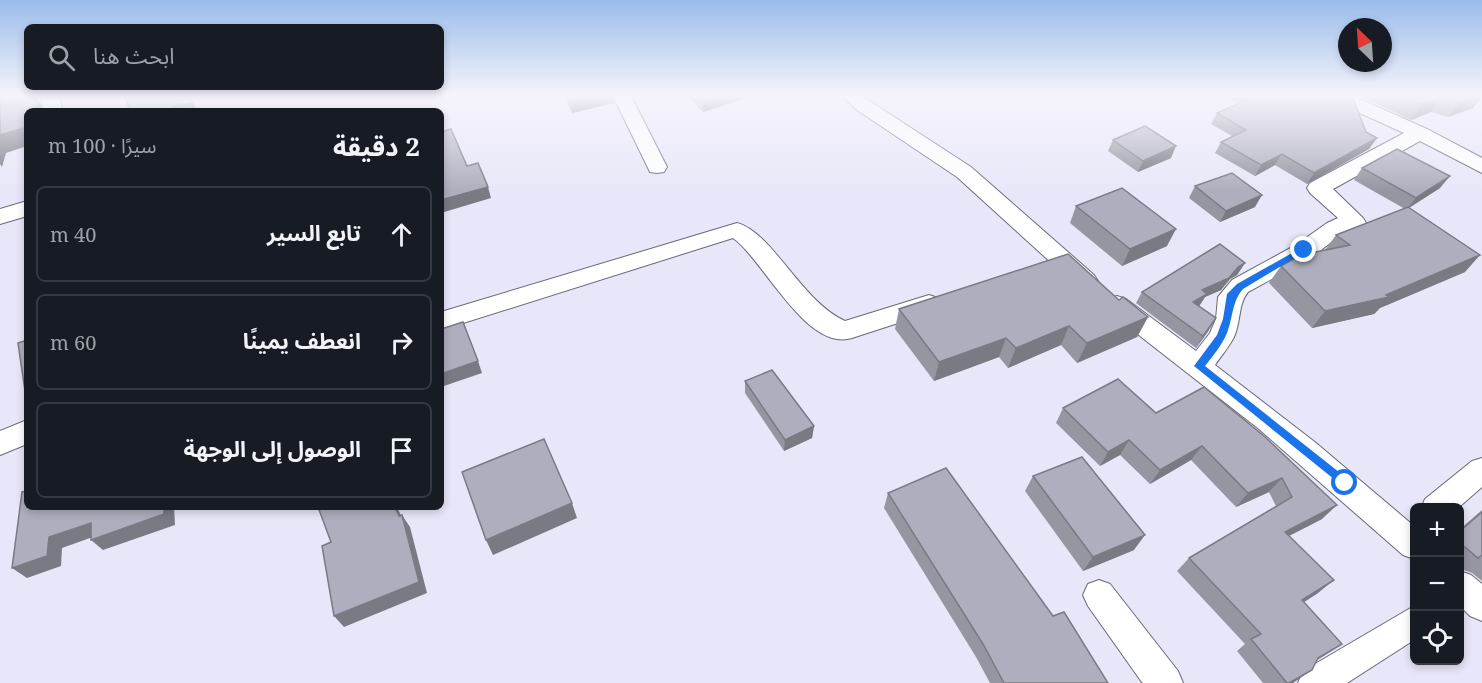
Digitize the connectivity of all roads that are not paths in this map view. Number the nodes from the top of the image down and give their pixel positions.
1 (638, 128) edge
2 (897, 128) edge
3 (1409, 128) edge
4 (1420, 133) junction
5 (657, 167) dead end
6 (1482, 167) edge
7 (24, 209) edge
8 (0, 217) edge
9 (952, 297) edge
10 (444, 320) edge
11 (1199, 366) junction
12 (24, 433) edge
13 (0, 443) edge
14 (1482, 470) edge
15 (1441, 503) edge
16 (1410, 534) edge
17 (1099, 595) dead end
18 (1410, 624) edge
19 (1166, 683) edge
20 (1315, 683) edge

1 - 5 street
2 - 11 street
3 - 4 street
4 - 6 street
4 - 11 street
7 - 8 street
9 - 10 street
11 - 16 street
12 - 13 street
14 - 15 street
17 - 19 street
18 - 20 street

